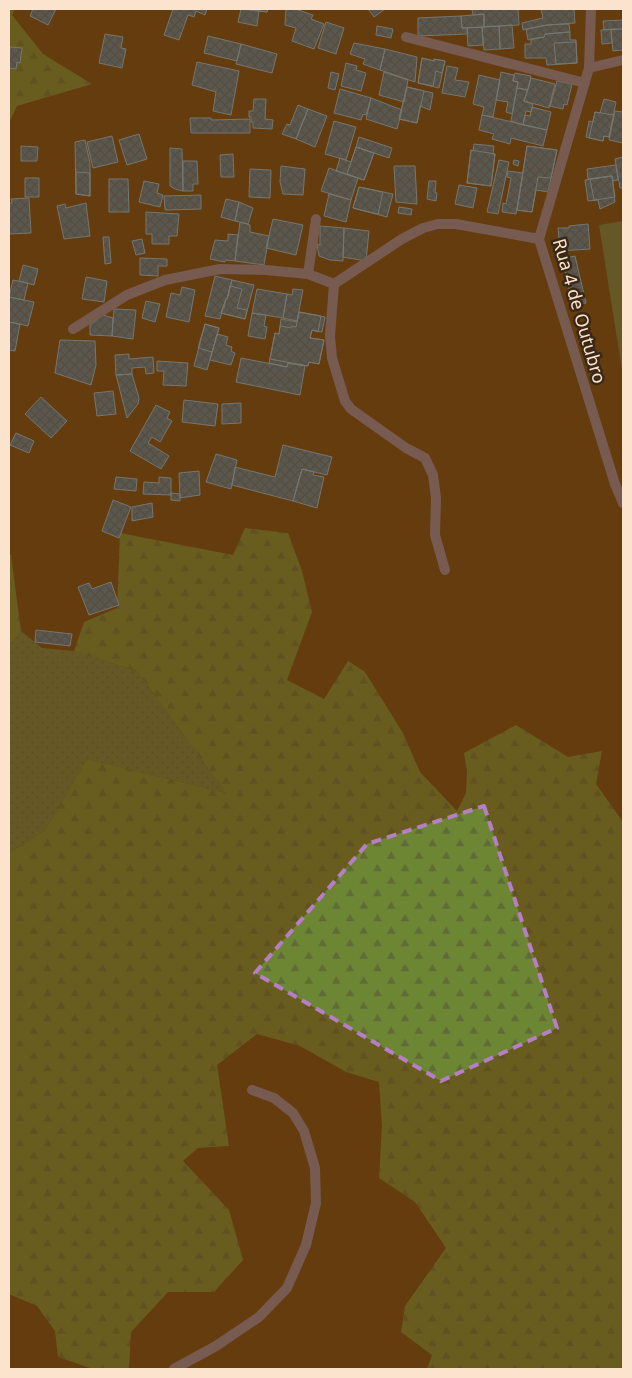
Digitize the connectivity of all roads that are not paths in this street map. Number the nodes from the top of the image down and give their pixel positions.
1 (591, 9) edge
2 (406, 37) dead end
3 (623, 60) edge
4 (589, 68) junction
5 (585, 84) junction
6 (316, 219) dead end
7 (539, 239) junction
8 (308, 274) junction
9 (334, 284) junction
10 (73, 329) dead end
11 (623, 503) edge
12 (445, 570) dead end
13 (252, 1090) dead end
14 (174, 1369) edge

1 - 4 street, Rua 4 de Outubro
2 - 5 street
3 - 4 street
4 - 5 street, Rua 4 de Outubro
5 - 7 street, Rua 4 de Outubro
6 - 8 street
7 - 9 street
7 - 11 street, Rua 4 de Outubro
8 - 9 street
8 - 10 street
9 - 12 street
13 - 14 street

